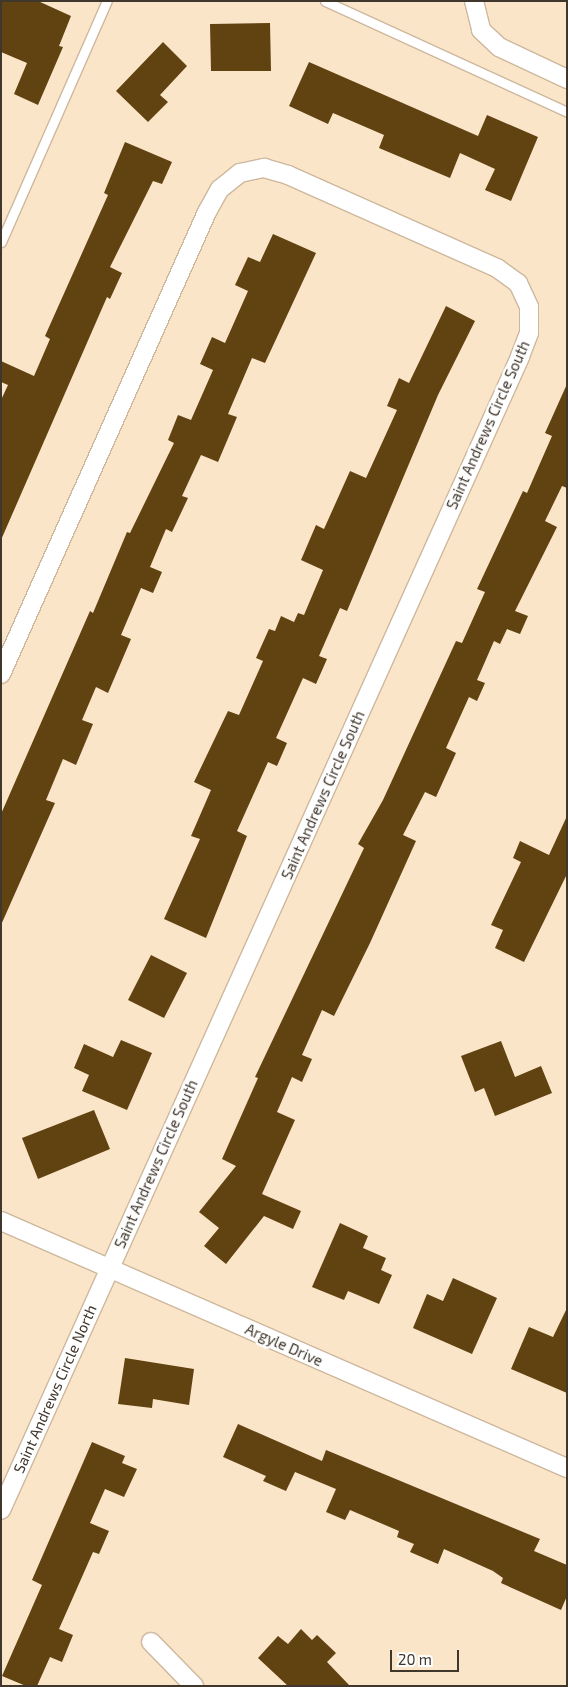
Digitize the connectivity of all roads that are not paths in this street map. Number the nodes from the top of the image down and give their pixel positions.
1 (107, 1) edge
2 (325, 1) edge
3 (474, 1) edge
4 (567, 79) edge
5 (567, 112) edge
6 (1, 242) edge
7 (1, 674) edge
8 (1, 1221) edge
9 (109, 1269) junction
10 (567, 1468) edge
11 (1, 1510) edge
12 (151, 1642) dead end
13 (194, 1686) edge

1 - 6 lane
2 - 5 lane
3 - 4 street
7 - 9 street, Saint Andrews Circle South
8 - 9 street, Argyle Drive
9 - 10 street, Argyle Drive
9 - 11 street, Saint Andrews Circle North
12 - 13 street

